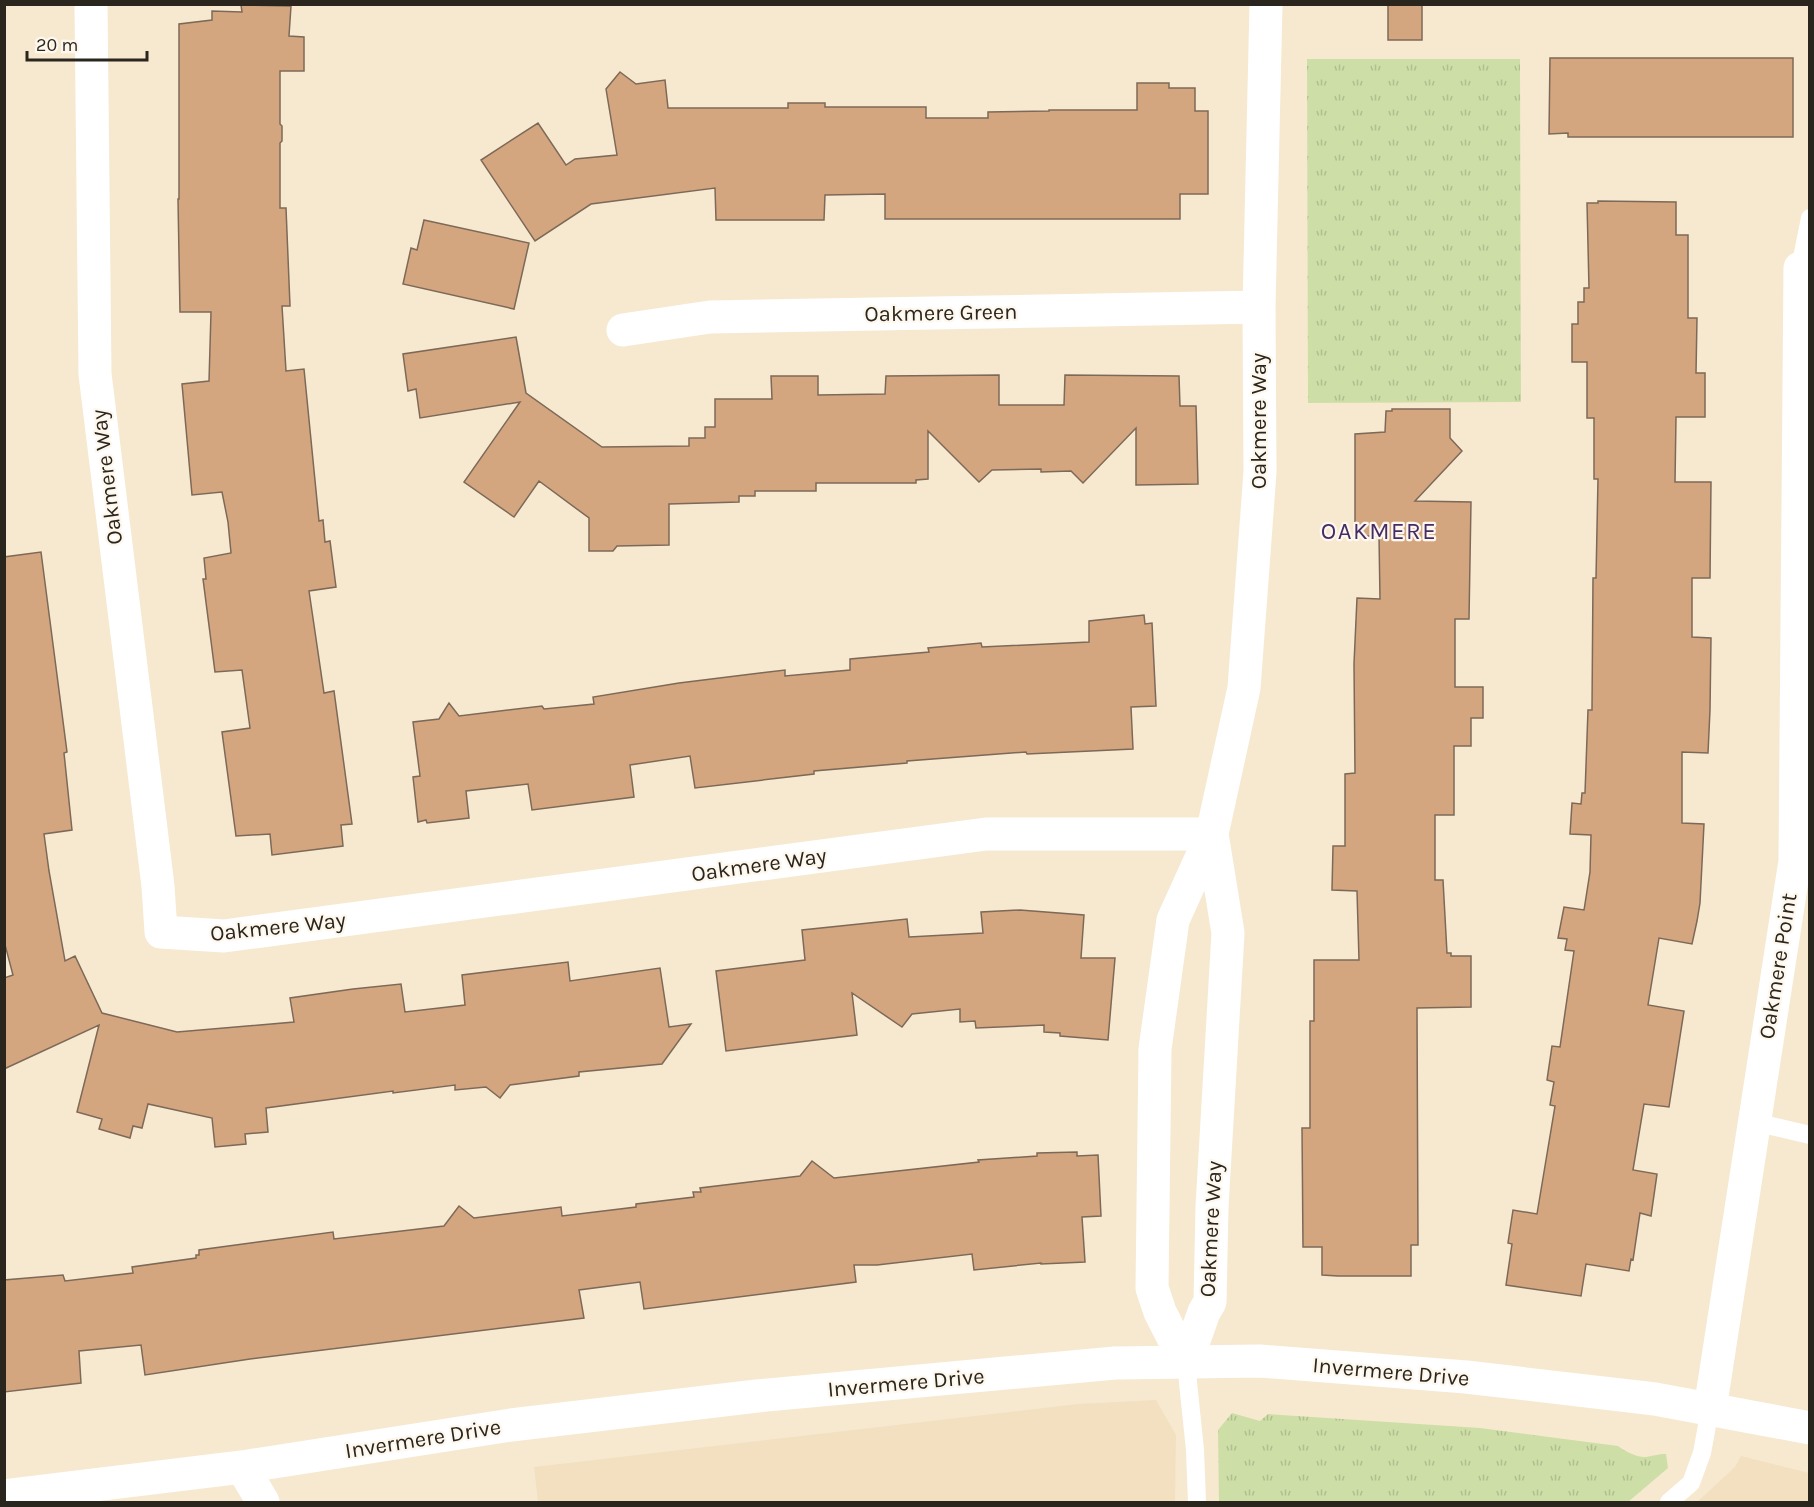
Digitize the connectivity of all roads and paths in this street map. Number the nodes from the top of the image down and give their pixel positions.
1 (91, 4) edge
2 (1266, 4) edge
3 (1809, 218) edge
4 (1805, 264) edge
5 (1259, 307) junction
6 (623, 330) dead end
7 (1212, 834) junction
8 (1754, 1122) junction
9 (1809, 1135) edge
10 (1186, 1364) junction
11 (1710, 1409) junction
12 (1809, 1428) edge
13 (242, 1467) junction
14 (4, 1496) edge
15 (242, 1503) edge
16 (263, 1503) edge
17 (1197, 1503) edge
18 (1669, 1503) edge

1 - 7 street, Oakmere Way
2 - 5 street, Oakmere Way
3 - 4 lane
4 - 8 street, Oakmere Point
5 - 6 street, Oakmere Green
5 - 7 street, Oakmere Way
7 - 10 street, Oakmere Way
7 - 10 street, Oakmere Way
8 - 9 lane
8 - 11 street, Oakmere Point
10 - 11 street, Invermere Drive
10 - 13 street, Invermere Drive
10 - 17 lane
11 - 12 street, Invermere Drive
11 - 18 lane
13 - 14 street, Invermere Drive
13 - 15 street
13 - 16 street

